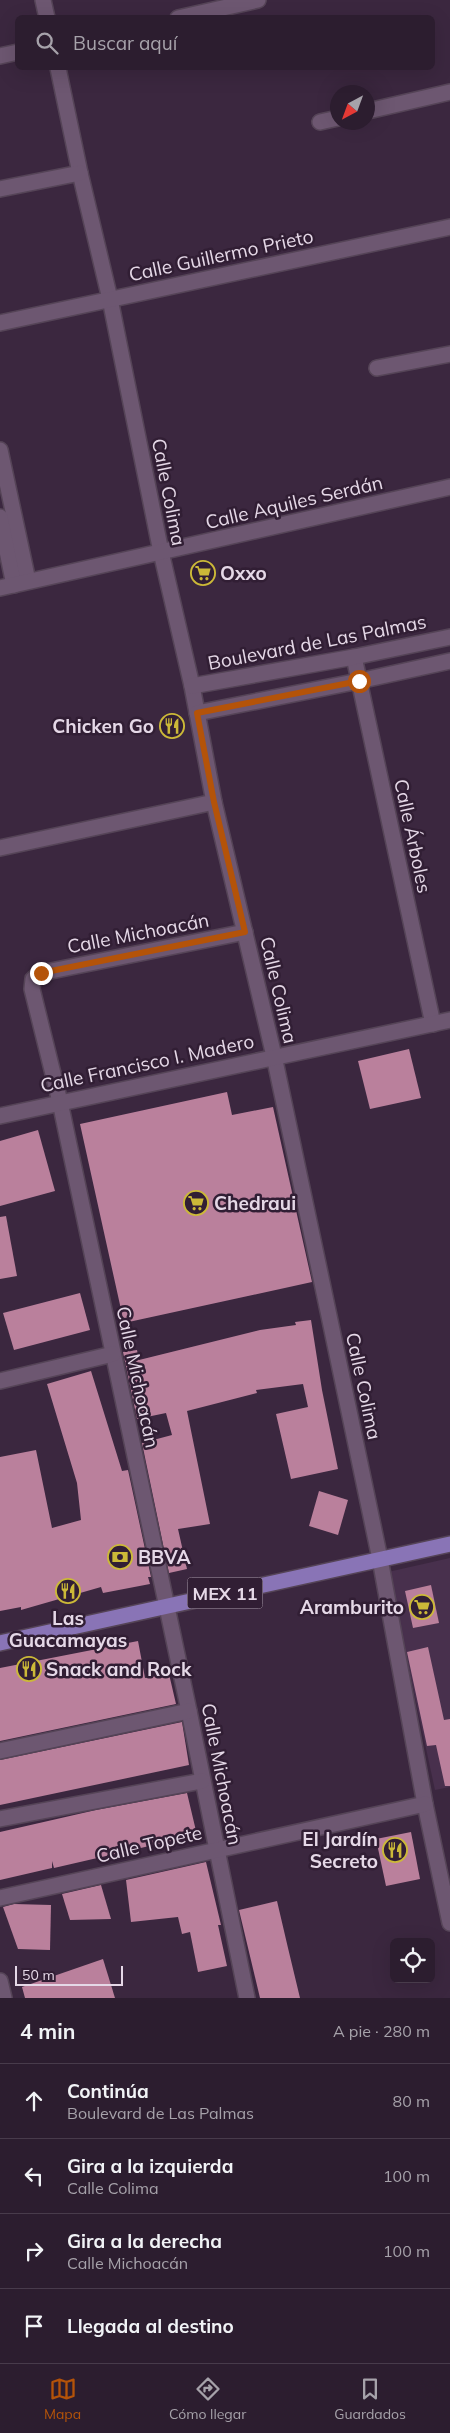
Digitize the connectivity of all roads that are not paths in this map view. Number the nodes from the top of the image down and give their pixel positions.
1 (43, 0) edge
2 (258, 0) edge
3 (46, 15) edge
4 (191, 15) edge
5 (15, 53) edge
6 (0, 56) edge
7 (58, 70) edge
8 (450, 92) edge
9 (375, 109) edge
10 (330, 120) edge
11 (320, 122) dead end
12 (80, 173) junction
13 (0, 189) edge
14 (450, 226) edge
15 (110, 299) junction
16 (0, 323) edge
17 (450, 354) edge
18 (378, 368) dead end
19 (0, 450) edge
20 (3, 481) edge
21 (450, 487) edge
22 (0, 517) edge
23 (161, 552) junction
24 (14, 584) edge
25 (450, 637) edge
26 (354, 657) junction
27 (450, 661) edge
28 (359, 681) junction
29 (192, 686) junction
30 (197, 713) junction
31 (214, 802) junction
32 (0, 848) edge
33 (245, 932) junction
34 (450, 1020) edge
35 (433, 1024) junction
36 (274, 1056) junction
37 (60, 1102) junction
38 (0, 1116) edge
39 (113, 1354) junction
40 (0, 1381) edge
41 (450, 1544) edge
42 (380, 1559) junction
43 (166, 1606) junction
44 (0, 1642) edge
45 (189, 1711) junction
46 (0, 1751) edge
47 (202, 1781) junction
48 (425, 1804) junction
49 (0, 1819) edge
50 (216, 1849) junction
51 (0, 1898) edge
52 (450, 1923) edge
53 (0, 1981) edge
54 (4, 1998) edge
55 (247, 1998) edge

1 - 3 street
2 - 4 street
5 - 6 street
7 - 12 street, Calle Colima
8 - 9 street
10 - 11 street
12 - 13 street
12 - 15 street, Calle Colima
14 - 15 street, Calle Guillermo Prieto
15 - 16 street, Calle Guillermo Prieto
15 - 23 street, Calle Colima
17 - 18 street
19 - 20 street
20 - 24 street
21 - 23 street, Calle Aquiles Serdán
22 - 24 street
23 - 24 street, Calle Aquiles Serdán
23 - 29 street, Calle Colima
25 - 26 street, Boulevard de Las Palmas
26 - 28 street, Calle Árboles
26 - 29 street, Boulevard de Las Palmas
27 - 28 street
28 - 30 street
28 - 35 street, Calle Árboles
29 - 30 street, Calle Colima
30 - 31 street, Calle Colima
31 - 32 street
31 - 33 street, Calle Colima
33 - 36 street, Calle Colima
33 - 37 street, Calle Michoacán
34 - 35 street, Calle Francisco I. Madero
35 - 36 street, Calle Francisco I. Madero
36 - 37 street, Calle Francisco I. Madero
36 - 42 street, Calle Colima
37 - 38 street, Calle Francisco I. Madero
37 - 39 street, Calle Michoacán
39 - 40 street
39 - 43 street, Calle Michoacán
41 - 42 main road, MEX 11
42 - 43 main road, MEX 11
42 - 48 street, Calle Colima
43 - 44 main road, MEX 11
43 - 45 street, Calle Michoacán
45 - 46 street
45 - 47 street, Calle Michoacán
47 - 49 street
47 - 50 street, Calle Michoacán
48 - 50 street, Calle Topete
48 - 52 street, Calle Colima
50 - 51 street, Calle Topete
50 - 55 street, Calle Michoacán
53 - 54 street

